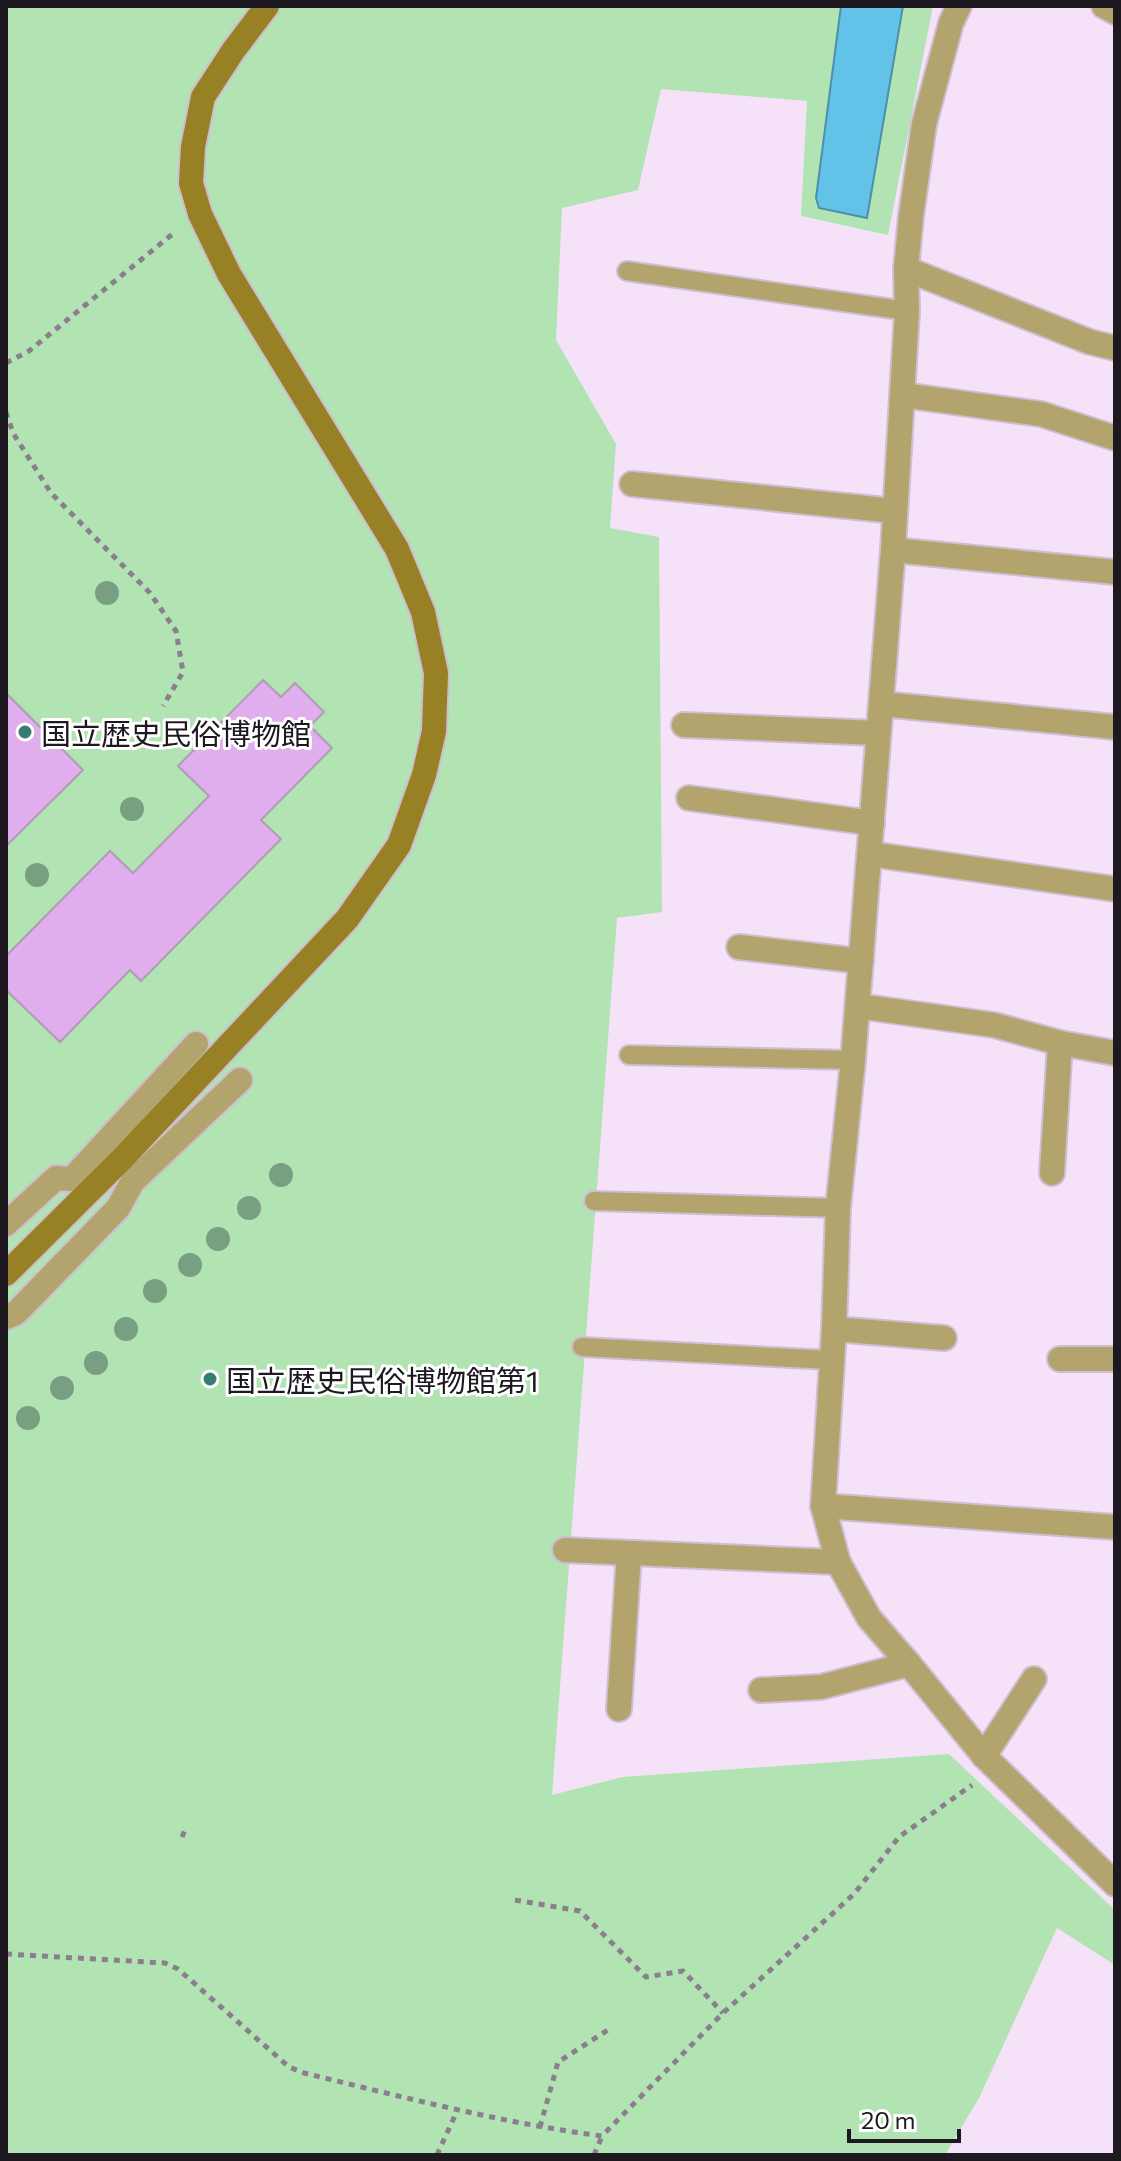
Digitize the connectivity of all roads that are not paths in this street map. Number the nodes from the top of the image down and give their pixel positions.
1 (267, 6) edge
2 (959, 6) edge
3 (1104, 6) edge
4 (1115, 12) edge
5 (906, 269) junction
6 (627, 271) dead end
7 (907, 311) junction
8 (1115, 348) edge
9 (903, 395) junction
10 (1115, 438) edge
11 (632, 484) dead end
12 (895, 511) junction
13 (893, 550) junction
14 (1115, 572) edge
15 (882, 704) junction
16 (684, 725) dead end
17 (1115, 727) edge
18 (878, 733) junction
19 (689, 798) dead end
20 (872, 823) junction
21 (870, 854) junction
22 (1115, 889) edge
23 (739, 947) dead end
24 (861, 961) junction
25 (858, 1006) junction
26 (1060, 1043) junction
27 (196, 1044) dead end
28 (1115, 1053) edge
29 (629, 1055) dead end
30 (853, 1060) junction
31 (240, 1080) dead end
32 (1052, 1173) dead end
33 (594, 1201) dead end
34 (838, 1208) junction
35 (6, 1224) edge
36 (6, 1274) edge
37 (6, 1317) edge
38 (834, 1329) junction
39 (944, 1338) dead end
40 (582, 1347) dead end
41 (1060, 1359) dead end
42 (1115, 1359) edge
43 (831, 1360) junction
44 (823, 1506) junction
45 (1115, 1527) edge
46 (565, 1550) dead end
47 (629, 1553) junction
48 (838, 1562) junction
49 (909, 1664) junction
50 (1034, 1679) dead end
51 (761, 1690) dead end
52 (619, 1709) dead end
53 (990, 1762) junction
54 (1112, 1874) edge

1 - 36 street
2 - 5 street
3 - 4 street
5 - 7 street
5 - 8 street
6 - 7 lane
7 - 9 street
9 - 10 street
9 - 12 street
11 - 12 street
12 - 13 street
13 - 14 street
13 - 15 street
15 - 17 street
15 - 18 street
16 - 18 street
18 - 20 street
19 - 20 street
20 - 21 street
21 - 22 street
21 - 24 street
23 - 24 street
24 - 25 street
25 - 26 street
25 - 30 street
26 - 28 street
26 - 32 street
27 - 35 street
29 - 30 lane
30 - 34 street
31 - 37 street
33 - 34 lane
34 - 38 street
38 - 39 street
38 - 43 street
40 - 43 lane
41 - 42 street
43 - 44 street
44 - 45 street
44 - 48 street
46 - 47 street
47 - 48 street
47 - 52 street
48 - 49 street
49 - 51 street
49 - 53 street
50 - 53 street
53 - 54 street

